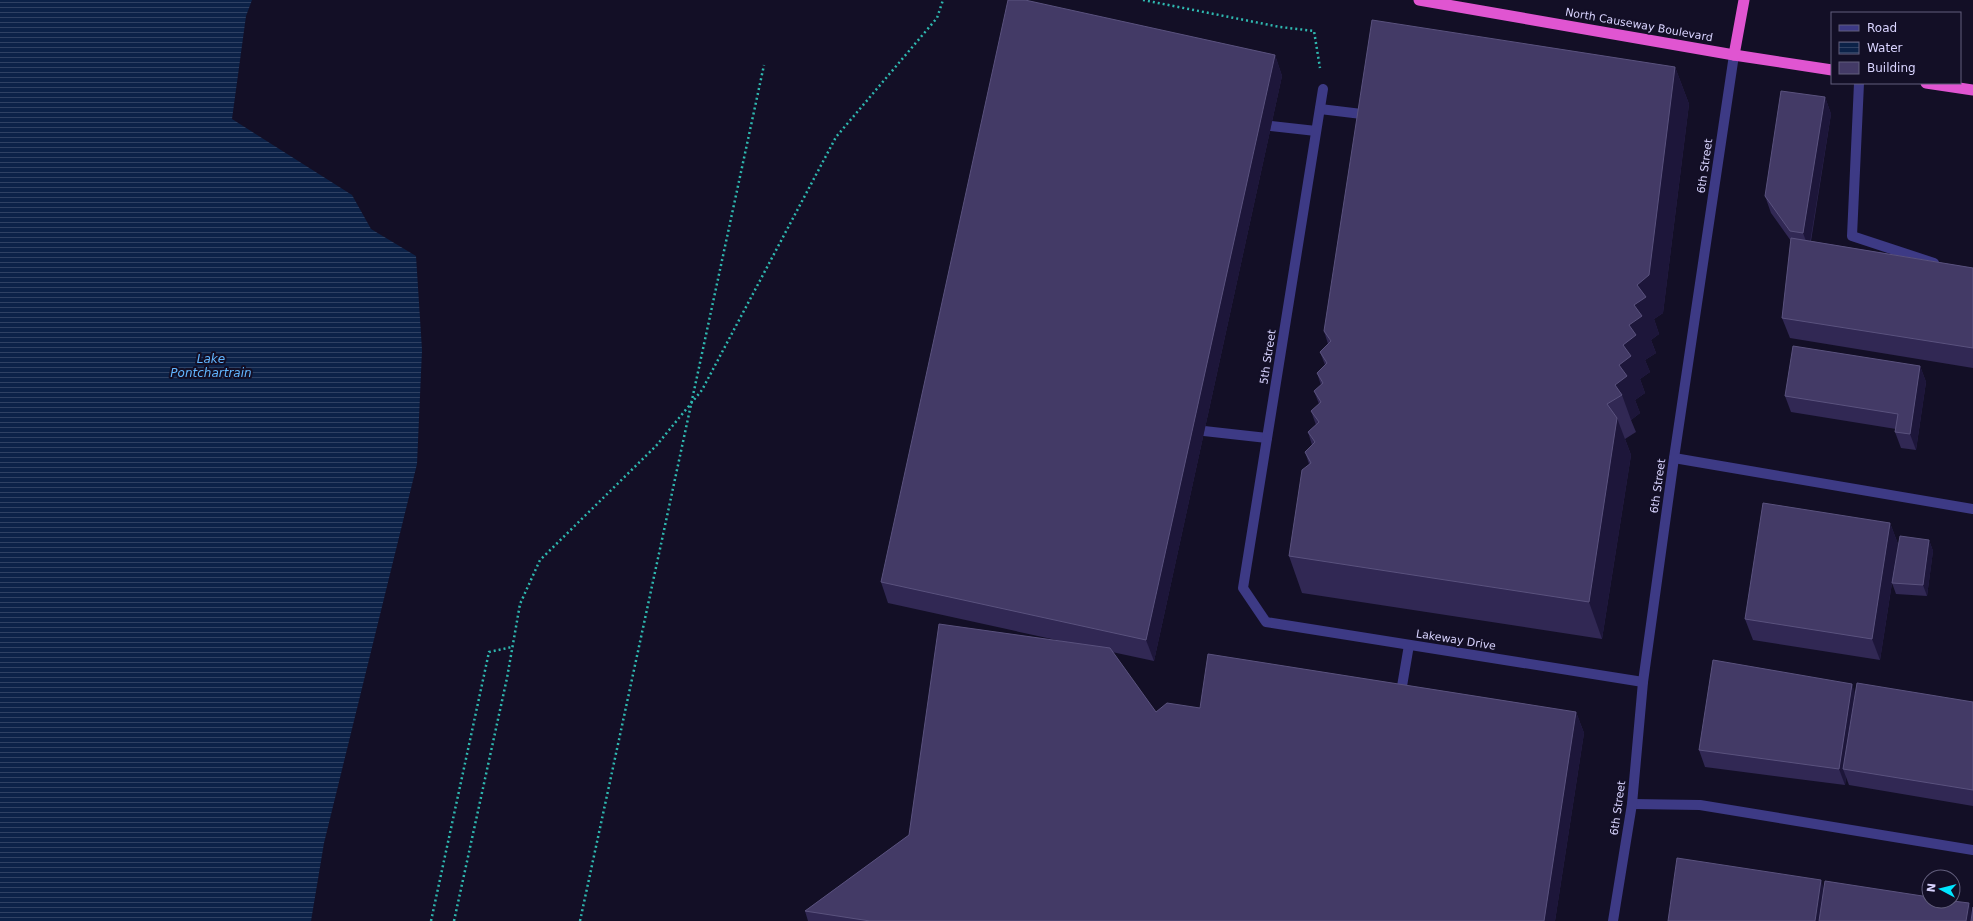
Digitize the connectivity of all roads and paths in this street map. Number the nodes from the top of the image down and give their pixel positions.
1 (943, 0) edge
2 (1143, 0) edge
3 (1419, 0) edge
4 (1744, 0) edge
5 (1734, 55) junction
6 (764, 65) dead end
7 (1831, 70) edge
8 (1859, 84) edge
9 (1933, 84) edge
10 (1323, 89) joint
11 (1973, 90) edge
12 (1320, 109) junction
13 (1376, 115) edge
14 (1271, 126) dead end
15 (1316, 131) junction
16 (1943, 266) edge
17 (692, 402) junction
18 (1204, 431) dead end
19 (1268, 438) junction
20 (1674, 458) junction
21 (1973, 508) edge
22 (1266, 622) joint
23 (1409, 645) junction
24 (512, 647) junction
25 (1643, 682) junction
26 (1399, 704) edge
27 (1632, 804) junction
28 (1973, 850) edge
29 (431, 921) edge
30 (454, 921) edge
31 (580, 921) edge
32 (1612, 921) edge

1 - 17 path
2 - 10 path
3 - 5 highway, North Causeway Boulevard
4 - 5 highway
5 - 7 highway, North Causeway Boulevard
5 - 20 street, 6th Street
6 - 17 path
8 - 16 street
9 - 11 highway
10 - 12 street, 5th Street
12 - 13 street
12 - 15 street, 5th Street
14 - 15 street
15 - 19 street, 5th Street
17 - 24 path
17 - 31 path
18 - 19 street
19 - 22 street, 5th Street
20 - 21 street
20 - 25 street, 6th Street
22 - 23 street, Lakeway Drive
23 - 25 street, Lakeway Drive
23 - 26 street
24 - 29 path
24 - 30 path
25 - 27 street, 6th Street
27 - 28 street
27 - 32 street, 6th Street

